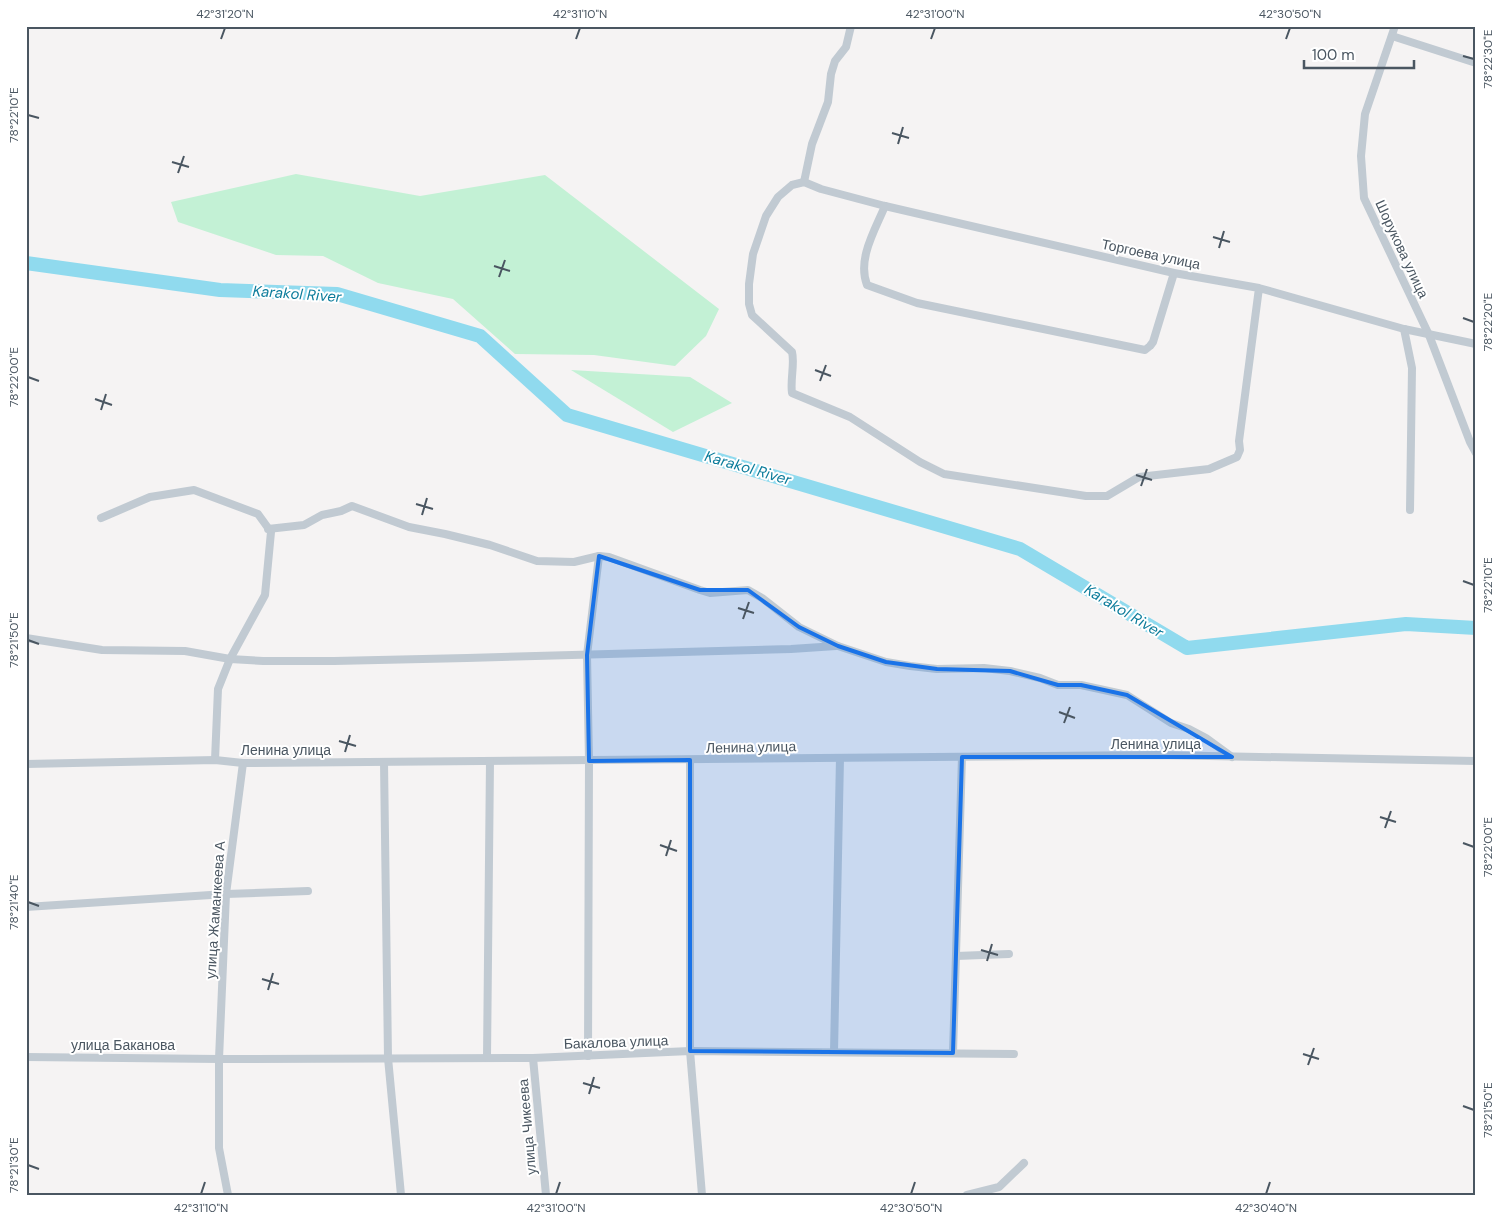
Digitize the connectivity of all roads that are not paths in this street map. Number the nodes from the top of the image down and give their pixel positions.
1 (851, 26) edge
2 (1395, 26) edge
3 (1392, 36) junction
4 (1476, 63) edge
5 (804, 182) junction
6 (886, 206) junction
7 (1174, 273) junction
8 (1259, 288) junction
9 (1404, 329) junction
10 (1429, 335) junction
11 (1476, 344) edge
12 (1473, 442) edge
13 (1476, 453) edge
14 (1410, 510) dead end
15 (101, 518) dead end
16 (268, 529) junction
17 (599, 556) junction
18 (26, 638) edge
19 (838, 646) junction
20 (587, 655) junction
21 (230, 659) junction
22 (962, 757) junction
23 (1232, 757) junction
24 (840, 758) junction
25 (215, 760) junction
26 (690, 760) junction
27 (1476, 760) edge
28 (490, 761) junction
29 (589, 761) junction
30 (384, 762) junction
31 (243, 763) junction
32 (26, 764) edge
33 (308, 891) dead end
34 (226, 894) junction
35 (26, 907) edge
36 (1009, 954) dead end
37 (956, 956) junction
38 (690, 1051) junction
39 (834, 1052) junction
40 (953, 1053) junction
41 (1014, 1054) dead end
42 (588, 1056) junction
43 (26, 1057) edge
44 (388, 1058) junction
45 (488, 1058) junction
46 (533, 1058) junction
47 (219, 1059) junction
48 (1024, 1163) dead end
49 (228, 1195) edge
50 (401, 1195) edge
51 (546, 1195) edge
52 (702, 1195) edge
53 (967, 1195) edge

1 - 5 street
2 - 3 street, Шорукова улица
3 - 4 street
3 - 10 street, Шорукова улица
5 - 6 street, Торгоева улица
5 - 8 street
6 - 7 street, Торгоева улица
6 - 7 street
7 - 8 street, Торгоева улица
8 - 9 street, Торгоева улица
9 - 10 street, Торгоева улица
9 - 14 street
10 - 11 street, Торгоева улица
10 - 12 street, Шорукова улица
12 - 13 street, Шорукова улица
15 - 16 street
16 - 17 street
16 - 21 street
17 - 19 street
17 - 20 street
18 - 21 street
19 - 20 street
19 - 23 street
20 - 21 street
20 - 29 street
21 - 25 street
22 - 23 street, Ленина улица
22 - 24 street, Ленина улица
22 - 37 street
23 - 27 street, Ленина улица
24 - 26 street, Ленина улица
24 - 39 street
25 - 31 street, Ленина улица
25 - 32 street, Ленина улица
26 - 29 street, Ленина улица
26 - 38 street
28 - 29 street, Ленина улица
28 - 30 street, Ленина улица
28 - 45 street
29 - 42 street
30 - 31 street, Ленина улица
30 - 44 street
31 - 34 street, улица Жаманкеева А
33 - 34 street
34 - 35 street
34 - 47 street, улица Жаманкеева А
36 - 37 street
37 - 40 street
38 - 39 street, Бакалова улица
38 - 42 street, Бакалова улица
38 - 52 street
39 - 40 street, Бакалова улица
40 - 41 street, Бакалова улица
42 - 46 street, Бакалова улица
43 - 47 street, улица Баканова
44 - 45 street, Бакалова улица
44 - 47 street, Бакалова улица
44 - 50 street
45 - 46 street, Бакалова улица
46 - 51 street, улица Чикеева
47 - 49 street, улица Жаманкеева А
48 - 53 street

